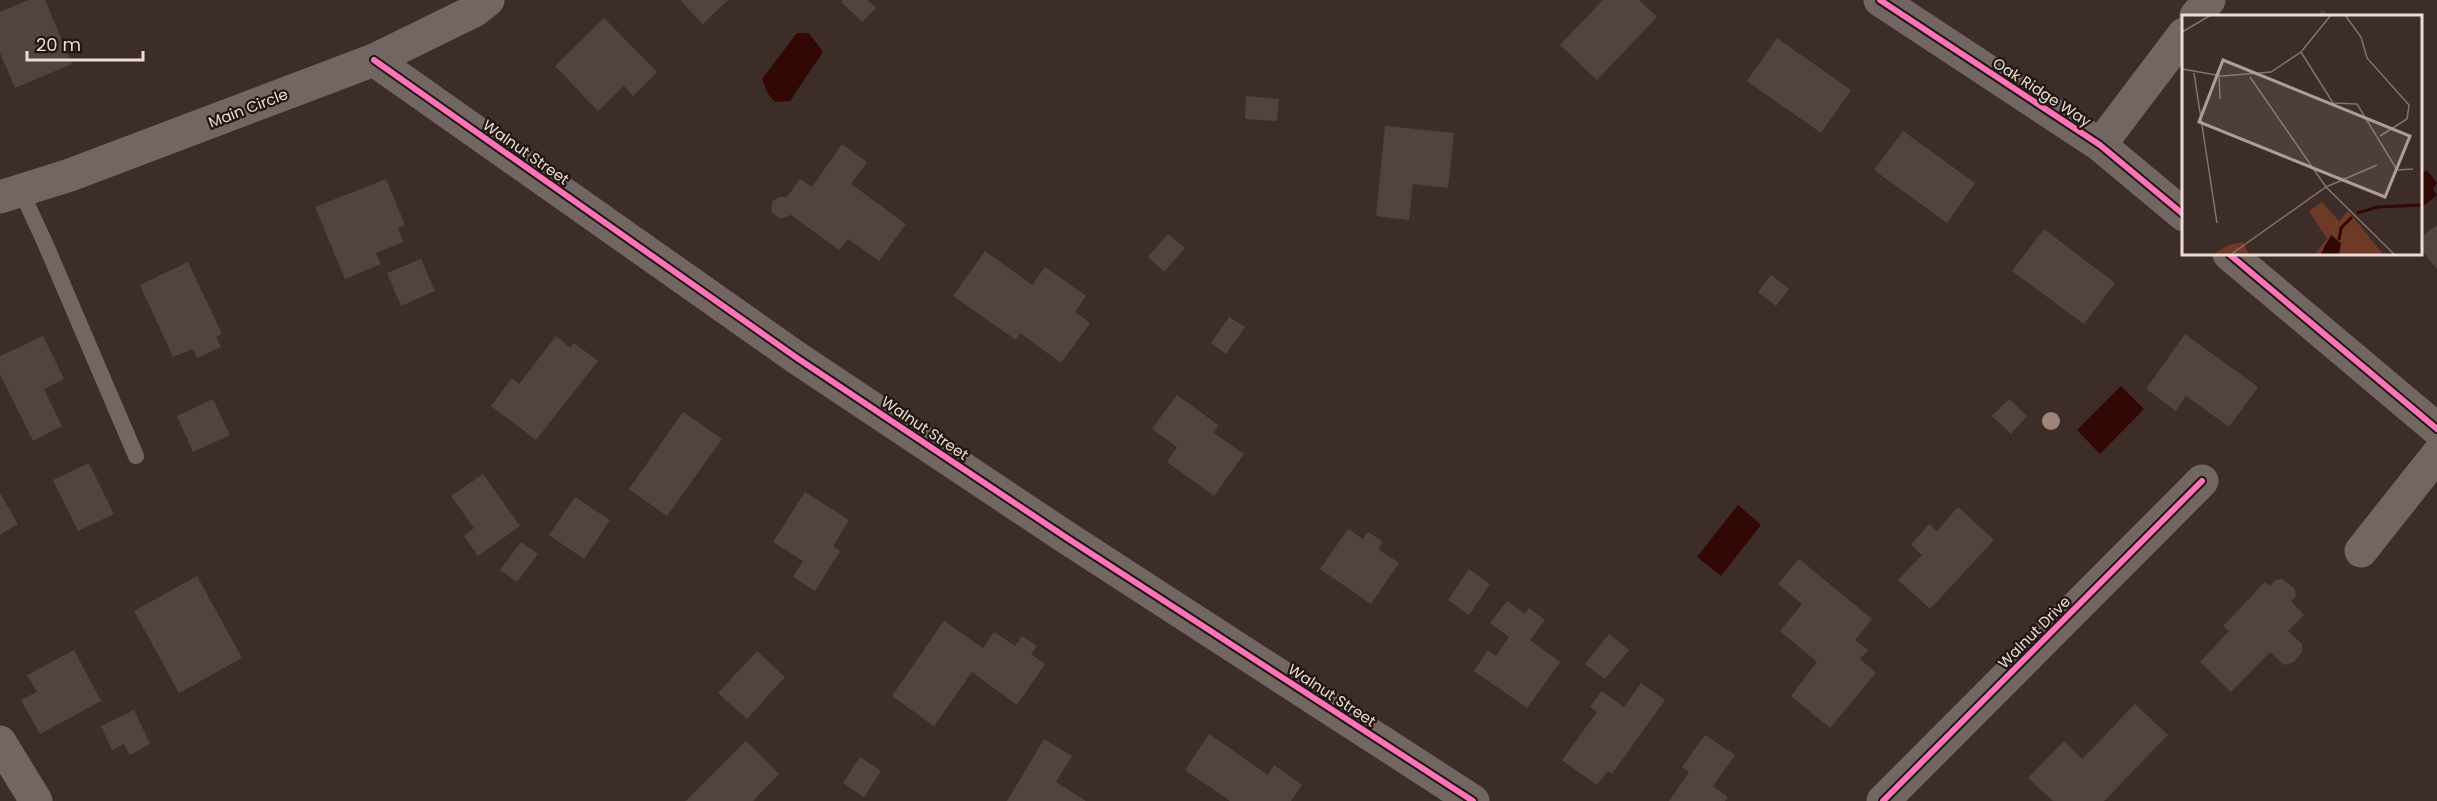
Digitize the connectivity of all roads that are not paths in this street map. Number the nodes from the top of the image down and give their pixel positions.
1 (488, 0) edge
2 (1880, 0) edge
3 (2209, 0) edge
4 (2197, 15) edge
5 (2182, 37) edge
6 (374, 60) junction
7 (2100, 145) junction
8 (10, 194) edge
9 (2182, 213) edge
10 (2230, 255) edge
11 (2437, 429) edge
12 (2437, 455) edge
13 (136, 456) dead end
14 (2202, 481) dead end
15 (2361, 551) dead end
16 (0, 741) edge
17 (36, 801) edge
18 (1473, 801) edge
19 (1883, 801) edge

1 - 6 street, Main Circle
2 - 7 street, Oak Ridge Way
3 - 4 street
5 - 7 street
6 - 8 street, Main Circle
6 - 18 street, Walnut Street
7 - 9 street, Oak Ridge Way
8 - 13 lane
10 - 11 street
12 - 15 street
14 - 19 street, Walnut Drive
16 - 17 street

